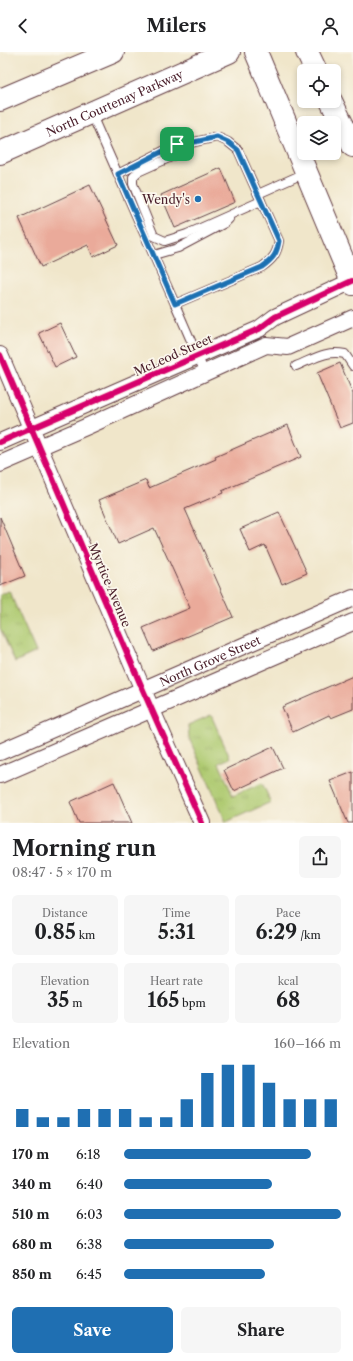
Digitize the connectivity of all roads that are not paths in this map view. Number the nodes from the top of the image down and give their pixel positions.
1 (229, 52) edge
2 (256, 52) edge
3 (307, 52) edge
4 (105, 54) edge
5 (313, 64) edge
6 (0, 100) edge
7 (334, 108) edge
8 (91, 112) junction
9 (190, 143) junction
10 (353, 146) edge
11 (0, 153) edge
12 (306, 172) junction
13 (118, 174) junction
14 (260, 197) junction
15 (232, 215) junction
16 (154, 255) junction
17 (352, 282) edge
18 (175, 304) junction
19 (353, 318) edge
20 (0, 355) edge
21 (198, 356) junction
22 (296, 366) dead end
23 (353, 366) edge
24 (205, 372) junction
25 (31, 428) junction
26 (0, 442) edge
27 (40, 446) junction
28 (0, 464) edge
29 (346, 601) edge
30 (351, 623) edge
31 (143, 690) junction
32 (152, 709) junction
33 (21, 743) junction
34 (0, 752) edge
35 (28, 762) junction
36 (0, 775) edge
37 (202, 823) edge

1 - 8 main road, North Courtenay Parkway
2 - 12 main road
3 - 5 main road
4 - 6 main road
7 - 10 main road
8 - 11 main road, North Courtenay Parkway
8 - 13 lane
9 - 13 lane
9 - 14 lane
9 - 15 lane
12 - 14 lane
12 - 17 main road
13 - 16 lane
14 - 15 lane
14 - 18 lane
15 - 16 lane
16 - 18 lane
17 - 21 street, McLeod Street
18 - 21 lane
19 - 24 street
20 - 25 street, Myrtice Avenue
21 - 24 lane
21 - 25 street, McLeod Street
22 - 23 lane
24 - 27 street
25 - 26 street, McLeod Street
25 - 27 street, Myrtice Avenue
27 - 28 street
27 - 31 street, Myrtice Avenue
29 - 30 street
29 - 31 street, North Grove Street
30 - 32 street, North Grove Street
31 - 32 street, Myrtice Avenue
31 - 33 street, North Grove Street
32 - 35 street, North Grove Street
32 - 37 street, Myrtice Avenue
33 - 34 street, North Grove Street
33 - 35 street
35 - 36 street, North Grove Street

